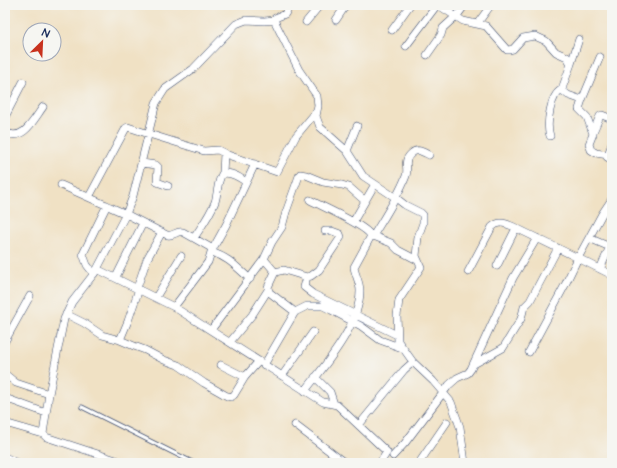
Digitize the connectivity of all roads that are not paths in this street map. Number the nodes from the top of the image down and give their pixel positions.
1 (290, 5) edge
2 (320, 5) edge
3 (346, 5) edge
4 (410, 5) edge
5 (438, 5) edge
6 (465, 5) edge
7 (491, 5) edge
8 (456, 17) junction
9 (274, 20) junction
10 (336, 20) dead end
11 (306, 22) dead end
12 (477, 24) junction
13 (392, 30) dead end
14 (579, 39) dead end
15 (406, 46) dead end
16 (427, 55) dead end
17 (600, 57) dead end
18 (570, 64) junction
19 (23, 82) dead end
20 (563, 89) junction
21 (582, 100) junction
22 (8, 107) edge
23 (43, 107) dead end
24 (316, 112) junction
25 (5, 117) edge
26 (612, 119) edge
27 (357, 126) dead end
28 (5, 132) edge
29 (593, 132) junction
30 (149, 134) junction
31 (550, 136) dead end
32 (612, 144) edge
33 (347, 151) junction
34 (224, 153) junction
35 (429, 155) dead end
36 (610, 158) edge
37 (142, 163) junction
38 (255, 164) junction
39 (223, 173) junction
40 (246, 182) junction
41 (375, 184) junction
42 (61, 185) dead end
43 (168, 186) dead end
44 (89, 197) junction
45 (396, 198) junction
46 (612, 199) edge
47 (310, 200) dead end
48 (365, 201) junction
49 (107, 205) junction
50 (126, 214) junction
51 (353, 222) junction
52 (143, 223) junction
53 (516, 228) junction
54 (325, 231) dead end
55 (162, 232) junction
56 (372, 235) junction
57 (194, 238) junction
58 (537, 238) junction
59 (589, 238) junction
60 (611, 245) edge
61 (558, 248) junction
62 (212, 251) junction
63 (181, 256) dead end
64 (578, 258) junction
65 (264, 259) junction
66 (417, 260) junction
67 (497, 266) dead end
68 (600, 269) junction
69 (275, 272) junction
70 (468, 272) dead end
71 (95, 273) junction
72 (612, 275) edge
73 (116, 277) junction
74 (308, 277) junction
75 (250, 278) junction
76 (138, 289) junction
77 (268, 290) junction
78 (30, 296) dead end
79 (156, 297) junction
80 (174, 306) junction
81 (295, 312) junction
82 (66, 314) junction
83 (354, 318) junction
84 (211, 330) junction
85 (313, 332) dead end
86 (397, 334) junction
87 (120, 340) junction
88 (5, 341) edge
89 (230, 342) junction
90 (402, 348) junction
91 (529, 352) dead end
92 (413, 362) junction
93 (262, 363) junction
94 (474, 364) junction
95 (221, 365) dead end
96 (5, 374) edge
97 (282, 376) junction
98 (245, 377) junction
99 (315, 377) junction
100 (304, 391) junction
101 (443, 393) junction
102 (49, 394) junction
103 (5, 398) edge
104 (334, 404) junction
105 (82, 407) dead end
106 (46, 414) junction
107 (447, 422) dead end
108 (5, 423) edge
109 (295, 425) dead end
110 (359, 425) junction
111 (43, 434) junction
112 (390, 454) junction
113 (5, 458) edge
114 (17, 463) edge
115 (124, 463) edge
116 (194, 463) edge
117 (345, 463) edge
118 (380, 463) edge
119 (398, 463) edge
120 (420, 463) edge
121 (465, 463) edge

1 - 9 street
2 - 11 street
3 - 10 street
4 - 13 street
5 - 8 street
5 - 15 street
6 - 8 street
7 - 12 street
8 - 12 street
8 - 16 street
9 - 24 street
9 - 30 street
12 - 18 street
14 - 18 street
17 - 21 street
18 - 20 street
19 - 22 street
20 - 21 street
20 - 31 street
21 - 29 street
22 - 25 street
23 - 28 street
24 - 33 street
24 - 38 street
26 - 29 street
27 - 33 street
29 - 36 street
30 - 34 street
30 - 37 street
30 - 44 street
32 - 36 street
33 - 41 street
34 - 38 street
34 - 39 street
35 - 45 street
37 - 43 street
37 - 50 street
38 - 40 street
39 - 40 street
39 - 57 street
40 - 62 street
41 - 45 street
41 - 48 street
42 - 44 street
44 - 49 street
45 - 56 street
45 - 66 street
46 - 59 street
47 - 51 street
48 - 51 street
48 - 65 street
49 - 50 street
49 - 71 street
50 - 52 street
50 - 71 street
51 - 56 street
52 - 55 street
52 - 73 street
53 - 58 street
53 - 67 street
53 - 70 street
54 - 74 street
55 - 57 street
55 - 76 street
56 - 66 street
56 - 83 street
57 - 62 street
58 - 61 street
58 - 94 street
59 - 60 street
59 - 64 street
60 - 68 street
61 - 64 street
61 - 94 street
62 - 75 street
62 - 80 street
63 - 79 street
64 - 68 street
64 - 91 street
65 - 69 street
65 - 75 street
66 - 86 street
68 - 72 street
69 - 74 street
69 - 77 street
71 - 73 street
71 - 82 street
73 - 76 street
74 - 83 street
75 - 84 street
76 - 79 street
76 - 87 street
77 - 81 street
77 - 89 street
78 - 88 street
79 - 80 street
80 - 84 street
81 - 83 street
81 - 93 street
82 - 87 street
82 - 102 street
83 - 86 street
83 - 90 street
83 - 99 street
84 - 89 street
85 - 97 street
86 - 90 street
87 - 98 street
89 - 93 street
90 - 92 street
92 - 101 street
92 - 110 street
93 - 97 street
93 - 98 street
94 - 101 street
95 - 98 street
96 - 102 street
97 - 100 street
99 - 100 street
99 - 104 street
100 - 104 street
101 - 112 street
101 - 121 street
102 - 106 street
103 - 106 street
104 - 110 street
105 - 116 lane
106 - 111 street
107 - 120 street
108 - 111 street
109 - 117 street
110 - 112 street
111 - 115 street
112 - 118 street
112 - 119 street
113 - 114 street

